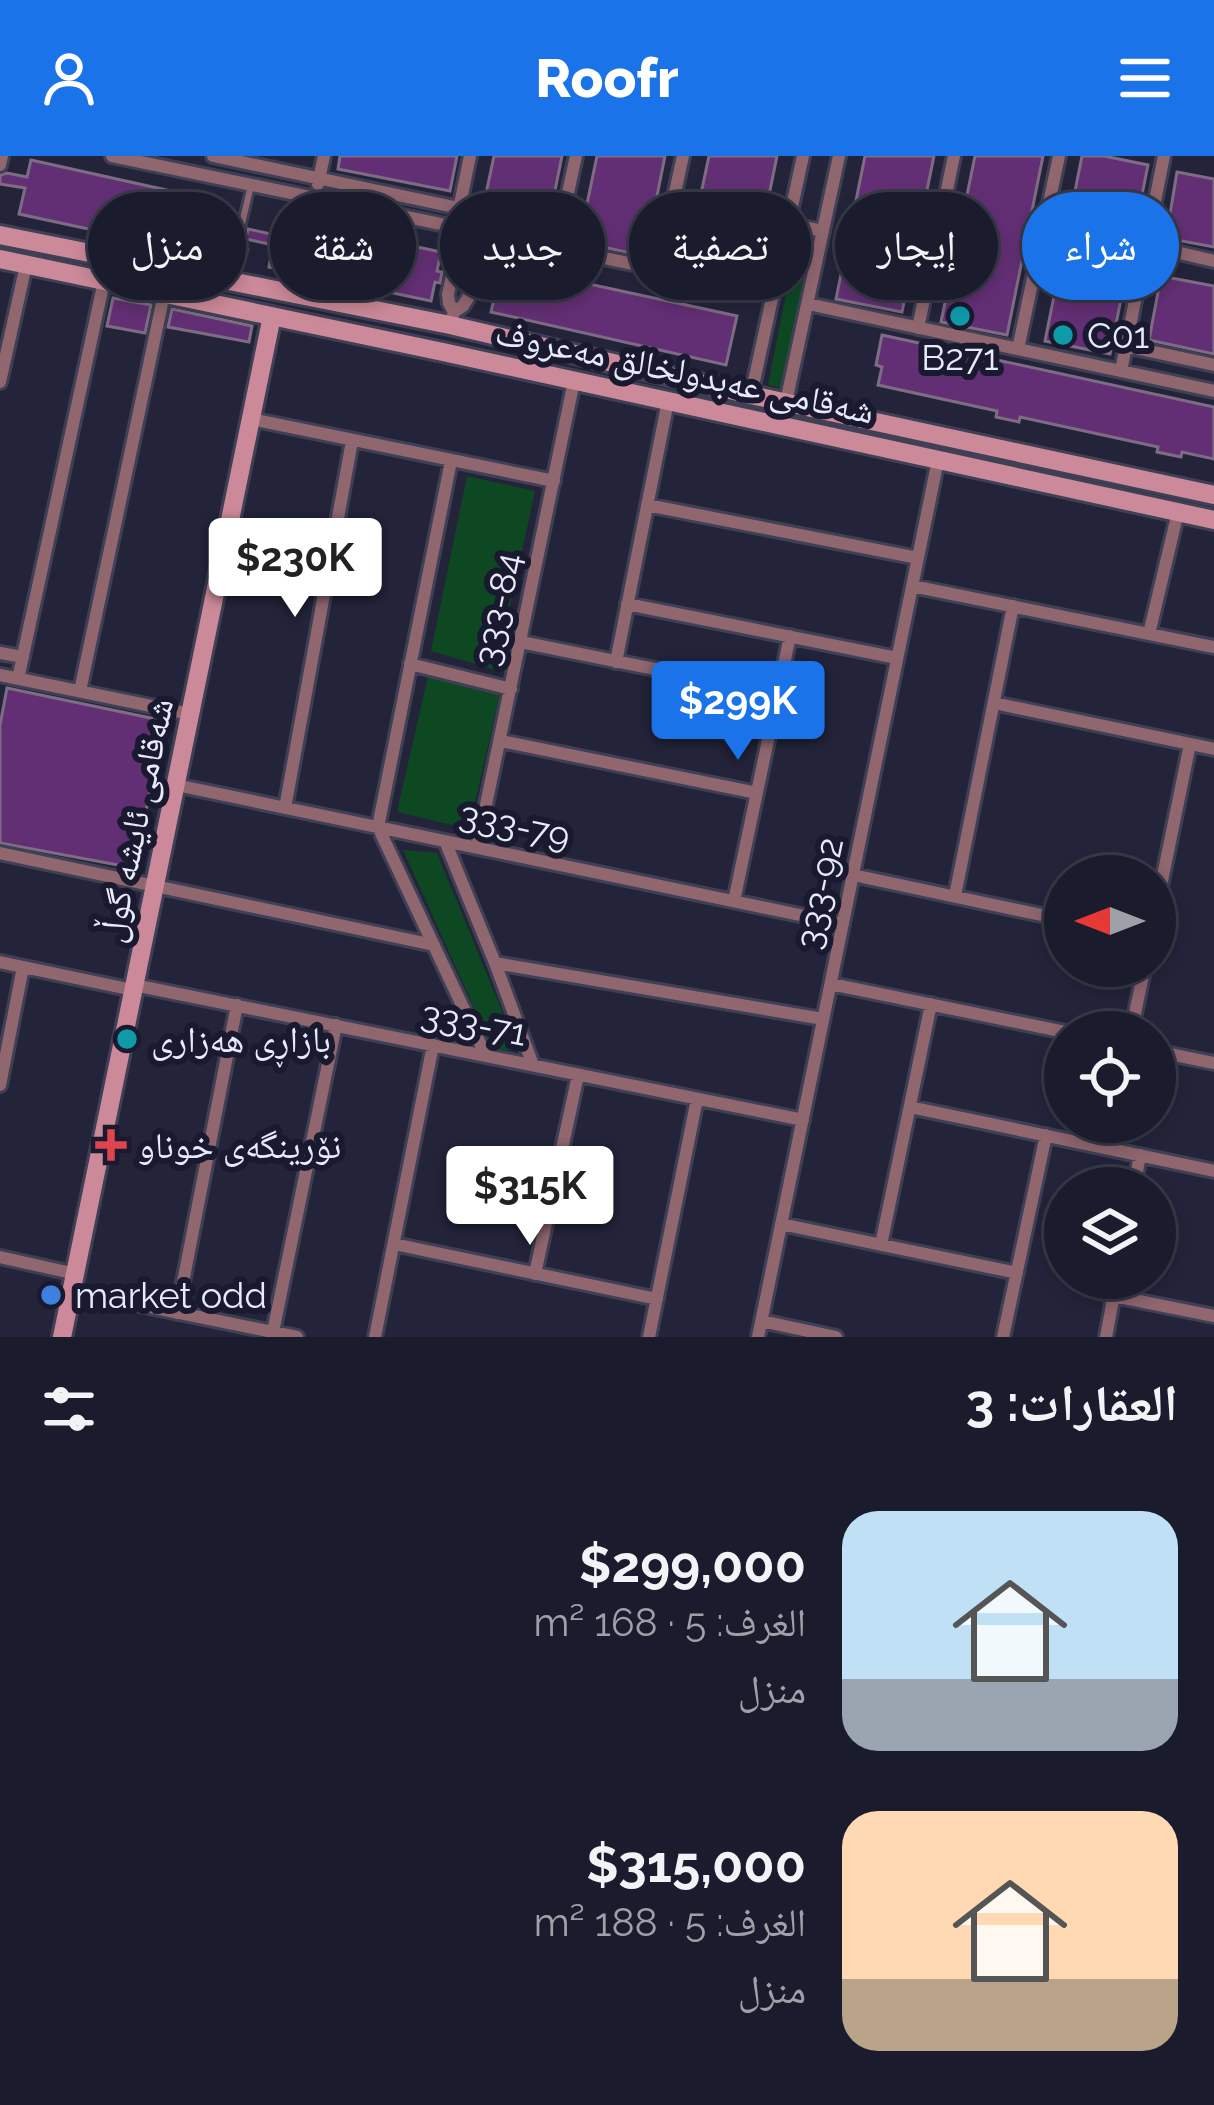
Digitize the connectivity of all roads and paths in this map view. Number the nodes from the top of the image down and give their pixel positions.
1 (2, 156) edge
2 (116, 156) edge
3 (214, 156) edge
4 (324, 156) edge
5 (470, 156) edge
6 (576, 156) edge
7 (683, 156) edge
8 (802, 156) edge
9 (839, 156) edge
10 (954, 156) edge
11 (1059, 156) edge
12 (1164, 156) edge
13 (0, 165) edge
14 (319, 179) junction
15 (251, 185) junction
16 (286, 192) edge
17 (317, 192) edge
18 (462, 192) edge
19 (568, 192) edge
20 (675, 192) edge
21 (795, 192) edge
22 (1157, 192) edge
23 (440, 204) edge
24 (246, 206) edge
25 (811, 229) edge
26 (823, 231) junction
27 (0, 235) edge
28 (250, 240) dead end
29 (88, 252) edge
30 (1179, 253) edge
31 (246, 254) edge
32 (0, 259) edge
33 (1214, 261) edge
34 (26, 265) junction
35 (88, 278) edge
36 (246, 283) edge
37 (100, 300) edge
38 (163, 300) edge
39 (193, 300) edge
40 (449, 300) edge
41 (467, 300) edge
42 (771, 300) edge
43 (1136, 300) edge
44 (808, 304) junction
45 (272, 316) junction
46 (452, 318) junction
47 (918, 328) junction
48 (1126, 346) junction
49 (1018, 349) junction
50 (443, 352) junction
51 (3, 356) edge
52 (1214, 365) edge
53 (1121, 371) junction
54 (574, 381) junction
55 (0, 382) edge
56 (1214, 391) edge
57 (751, 395) junction
58 (668, 401) junction
59 (786, 402) junction
60 (251, 419) junction
61 (352, 441) junction
62 (938, 460) junction
63 (452, 461) junction
64 (1097, 469) junction
65 (554, 481) junction
66 (1092, 494) junction
67 (1214, 495) edge
68 (647, 506) junction
69 (1178, 512) junction
70 (1214, 520) edge
71 (918, 558) junction
72 (912, 586) junction
73 (627, 604) junction
74 (1012, 606) junction
75 (1149, 634) junction
76 (790, 635) junction
77 (521, 642) junction
78 (1214, 647) edge
79 (1, 655) edge
80 (23, 657) junction
81 (897, 658) junction
82 (616, 662) junction
83 (410, 664) junction
84 (0, 675) edge
85 (18, 679) junction
86 (511, 689) junction
87 (80, 691) junction
88 (778, 694) junction
89 (994, 703) junction
90 (190, 714) junction
91 (501, 741) junction
92 (1190, 744) junction
93 (1214, 749) edge
94 (176, 785) junction
95 (757, 793) junction
96 (285, 808) junction
97 (378, 827) junction
98 (445, 841) junction
99 (477, 848) junction
100 (0, 853) edge
101 (1167, 855) edge
102 (853, 874) junction
103 (155, 884) junction
104 (955, 896) junction
105 (734, 901) junction
106 (1044, 915) edge
107 (843, 924) junction
108 (434, 945) junction
109 (0, 962) edge
110 (495, 963) junction
111 (23, 967) junction
112 (831, 983) junction
113 (134, 987) junction
114 (931, 1004) junction
115 (237, 1005) junction
116 (823, 1019) junction
117 (336, 1025) junction
118 (1044, 1028) edge
119 (433, 1045) junction
120 (1176, 1055) edge
121 (486, 1056) junction
122 (1214, 1063) edge
123 (533, 1065) junction
124 (578, 1075) junction
125 (0, 1085) edge
126 (697, 1099) junction
127 (910, 1107) junction
128 (802, 1120) junction
129 (1044, 1135) edge
130 (1044, 1143) edge
131 (1084, 1143) edge
132 (1140, 1155) junction
133 (1138, 1167) edge
134 (1214, 1171) edge
135 (782, 1224) junction
136 (394, 1244) junction
137 (881, 1245) junction
138 (0, 1257) edge
139 (1017, 1273) junction
140 (535, 1274) junction
141 (74, 1282) junction
142 (657, 1299) junction
143 (1113, 1299) edge
144 (1129, 1299) edge
145 (177, 1312) junction
146 (1214, 1316) edge
147 (762, 1321) junction
148 (273, 1332) junction
149 (62, 1337) edge
150 (297, 1337) edge
151 (376, 1337) edge
152 (649, 1337) edge
153 (758, 1337) edge
154 (836, 1337) edge
155 (1003, 1337) edge
156 (1106, 1337) edge

1 - 13 street
2 - 15 street
3 - 14 street
4 - 14 street
5 - 18 street
6 - 19 street
7 - 20 street
8 - 21 street
9 - 26 street
10 - 47 street
11 - 49 street
12 - 22 street
14 - 17 street
14 - 23 street
15 - 16 street
15 - 24 lane
25 - 26 street
26 - 44 street
27 - 29 main road, شەقامی عەبدولخالق مەعروف
28 - 31 path
30 - 33 street
32 - 34 main road, شەقامی عەبدولخالق مەعروف
34 - 35 main road, شەقامی عەبدولخالق مەعروف
34 - 51 street
36 - 46 main road, شەقامی عەبدولخالق مەعروف
37 - 80 street
38 - 87 street
39 - 45 main road, شەقامی عەبدولخالق مەعروف
40 - 46 street
41 - 46 street
42 - 57 street
43 - 48 street
44 - 47 street
44 - 59 street
45 - 50 main road, شەقامی عەبدولخالق مەعروف
45 - 60 main road, شەقامی ئایشە گوڵ
46 - 50 main road
46 - 57 main road, شەقامی عەبدولخالق مەعروف
47 - 49 street
48 - 52 street
48 - 53 street
49 - 53 street
50 - 54 main road, شەقامی عەبدولخالق مەعروف
51 - 55 street
53 - 56 street
54 - 58 main road, شەقامی عەبدولخالق مەعروف
54 - 65 street, 333-84
57 - 59 main road, شەقامی عەبدولخالق مەعروف
58 - 62 main road, شەقامی عەبدولخالق مەعروف
58 - 68 street
59 - 64 main road, شەقامی عەبدولخالق مەعروف
60 - 61 street
60 - 90 main road, شەقامی ئایشە گوڵ
61 - 63 street
61 - 96 street
62 - 66 main road, شەقامی عەبدولخالق مەعروف
62 - 71 street, 333-92
63 - 65 street
63 - 83 street
64 - 66 main road
64 - 67 main road, شەقامی عەبدولخالق مەعروف
65 - 77 street, 333-84
66 - 69 main road, شەقامی عەبدولخالق مەعروف
68 - 71 street
68 - 73 street
69 - 70 main road, شەقامی عەبدولخالق مەعروف
69 - 75 street
71 - 72 street, 333-92
72 - 74 street
72 - 81 street, 333-92
73 - 76 street
73 - 82 street
74 - 75 street
74 - 89 street
75 - 78 street
76 - 81 street
76 - 88 street
77 - 82 street
77 - 86 street, 333-84
79 - 80 street
80 - 85 street
81 - 102 street, 333-92
82 - 88 street
83 - 86 street
83 - 97 street
84 - 85 street
85 - 87 street
86 - 91 street, 333-84
87 - 90 street
88 - 95 street
89 - 92 street
89 - 104 street
90 - 94 main road, شەقامی ئایشە گوڵ
91 - 95 street
91 - 99 street, 333-84
92 - 93 street
92 - 101 street
94 - 96 street, 333-79
94 - 103 main road, شەقامی ئایشە گوڵ
95 - 105 street
96 - 97 street, 333-79
97 - 98 street, 333-79
97 - 108 street
98 - 99 street, 333-79
98 - 110 street
99 - 105 street, 333-79
100 - 103 street
102 - 104 street
102 - 107 street, 333-92
103 - 108 street
103 - 113 main road, شەقامی ئایشە گوڵ
104 - 106 street
105 - 107 street, 333-79
107 - 112 street, 333-92
108 - 121 street
109 - 111 street, 333-71
110 - 116 street
110 - 123 street
111 - 113 street, 333-71
111 - 125 street
112 - 114 street
112 - 116 street, 333-92
113 - 115 street, 333-71
113 - 141 main road, شەقامی ئایشە گوڵ
114 - 118 street
114 - 127 street
115 - 117 street, 333-71
115 - 145 street
116 - 128 street, 333-92
117 - 119 street, 333-71
117 - 148 street
119 - 121 street, 333-71
119 - 136 street
120 - 122 street
121 - 123 street, 333-71
123 - 124 street, 333-71
124 - 126 street, 333-71
124 - 140 street
126 - 128 street, 333-71
126 - 142 street
127 - 129 street
127 - 137 street
128 - 135 street, 333-92
130 - 139 street
131 - 132 street
132 - 133 street
132 - 134 street
135 - 137 street
135 - 147 street, 333-92
136 - 140 street
136 - 151 street
137 - 139 street
138 - 141 street
139 - 155 street
140 - 142 street
141 - 145 street
141 - 149 main road, شەقامی ئایشە گوڵ
142 - 152 street
143 - 156 street
144 - 146 street
145 - 148 street
147 - 153 street, 333-92
147 - 154 street
148 - 150 street

